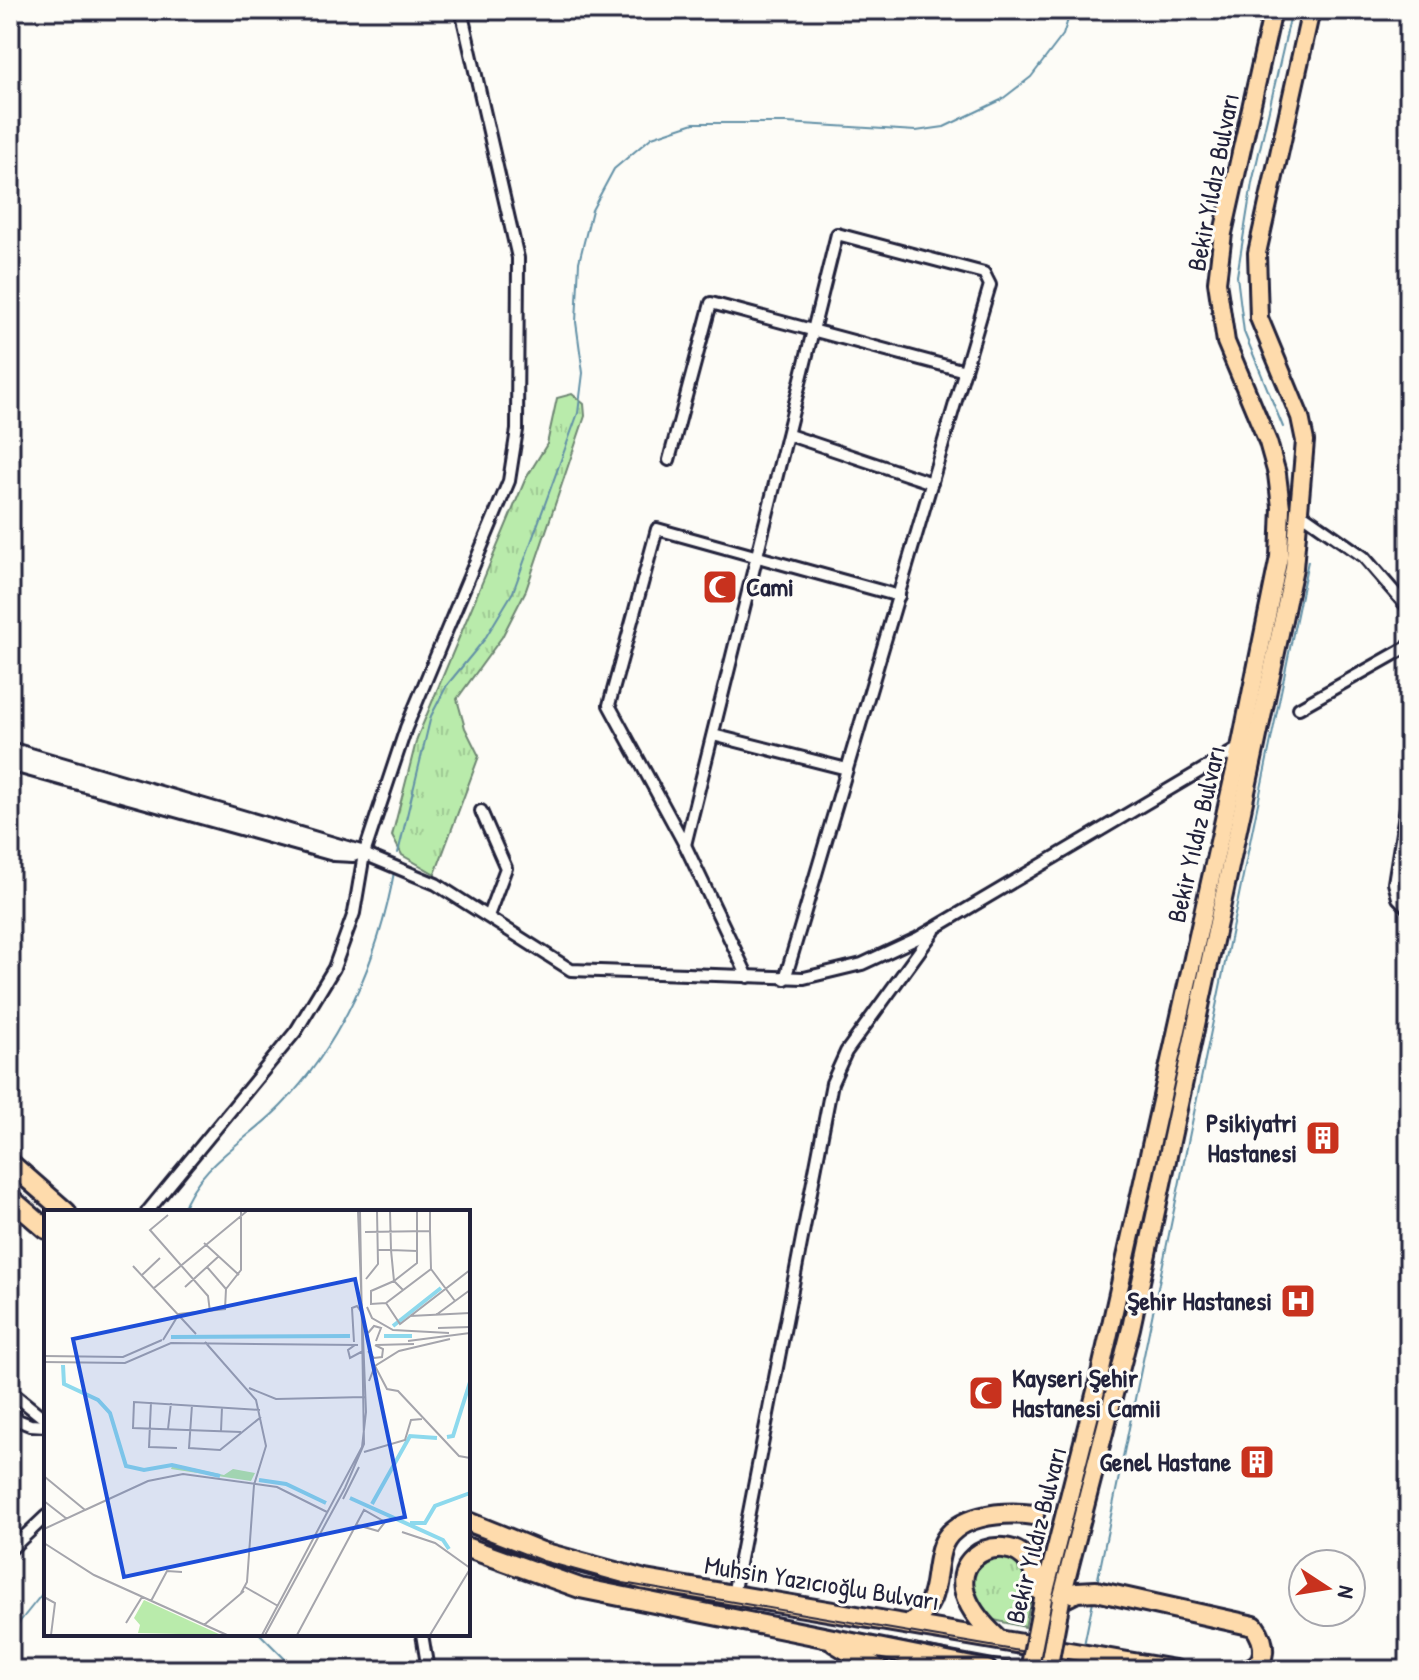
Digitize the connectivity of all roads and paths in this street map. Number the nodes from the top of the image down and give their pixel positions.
1 (461, 10) edge
2 (1273, 10) edge
3 (1311, 10) edge
4 (815, 329) junction
5 (965, 371) junction
6 (789, 435) junction
7 (669, 460) dead end
8 (932, 483) junction
9 (1301, 513) junction
10 (758, 559) junction
11 (899, 596) junction
12 (1409, 609) edge
13 (1409, 646) edge
14 (1299, 708) dead end
15 (713, 735) junction
16 (1240, 748) junction
17 (10, 750) edge
18 (10, 763) edge
19 (847, 769) junction
20 (1409, 788) edge
21 (481, 811) dead end
22 (1407, 812) edge
23 (685, 845) junction
24 (364, 854) junction
25 (1409, 909) edge
26 (488, 916) junction
27 (938, 926) junction
28 (748, 977) junction
29 (785, 979) junction
30 (10, 1163) edge
31 (10, 1198) edge
32 (64, 1210) edge
33 (149, 1210) edge
34 (44, 1227) edge
35 (11, 1391) edge
36 (44, 1421) edge
37 (13, 1422) edge
38 (44, 1423) edge
39 (1034, 1515) dead end
40 (44, 1518) edge
41 (470, 1523) edge
42 (470, 1549) edge
43 (10, 1550) edge
44 (935, 1590) junction
45 (733, 1595) junction
46 (1052, 1600) junction
47 (912, 1623) junction
48 (949, 1629) junction
49 (822, 1635) junction
50 (422, 1636) edge
51 (998, 1639) junction
52 (428, 1670) edge
53 (880, 1670) edge
54 (987, 1670) edge
55 (1029, 1670) edge
56 (1048, 1670) edge
57 (1175, 1670) edge
58 (1245, 1670) edge

1 - 24 street
2 - 16 main road, Bekir Yıldız Bulvarı
3 - 9 main road, Bekir Yıldız Bulvarı
4 - 5 street
4 - 5 street
4 - 6 street
4 - 7 street
5 - 8 street
6 - 8 street
6 - 10 street
8 - 11 street
9 - 12 street
9 - 46 main road, Bekir Yıldız Bulvarı
10 - 11 street
10 - 15 street
10 - 23 street
11 - 19 street
13 - 14 street
15 - 19 street
15 - 23 street
16 - 27 street
16 - 46 main road, Bekir Yıldız Bulvarı
17 - 24 street
18 - 24 street
19 - 29 street
20 - 22 street
21 - 26 street
22 - 25 street
23 - 28 street
24 - 26 street
24 - 33 street
26 - 28 street
27 - 29 street
27 - 45 street
28 - 29 street
30 - 32 highway
31 - 34 highway
35 - 36 street
35 - 37 street
37 - 38 street
39 - 44 highway
40 - 43 street
41 - 45 highway, Muhsin Yazıcıoğlu Bulvarı
42 - 49 highway, Muhsin Yazıcıoğlu Bulvarı
44 - 47 highway
44 - 48 highway
45 - 47 highway, Muhsin Yazıcıoğlu Bulvarı
46 - 51 highway
46 - 55 main road, Bekir Yıldız Bulvarı, bridge
46 - 56 main road, Bekir Yıldız Bulvarı, bridge
46 - 58 highway
47 - 48 highway, Muhsin Yazıcıoğlu Bulvarı
48 - 51 highway, Muhsin Yazıcıoğlu Bulvarı
49 - 53 highway
49 - 54 highway, Muhsin Yazıcıoğlu Bulvarı
50 - 52 street
51 - 57 highway, Muhsin Yazıcıoğlu Bulvarı, bridge

